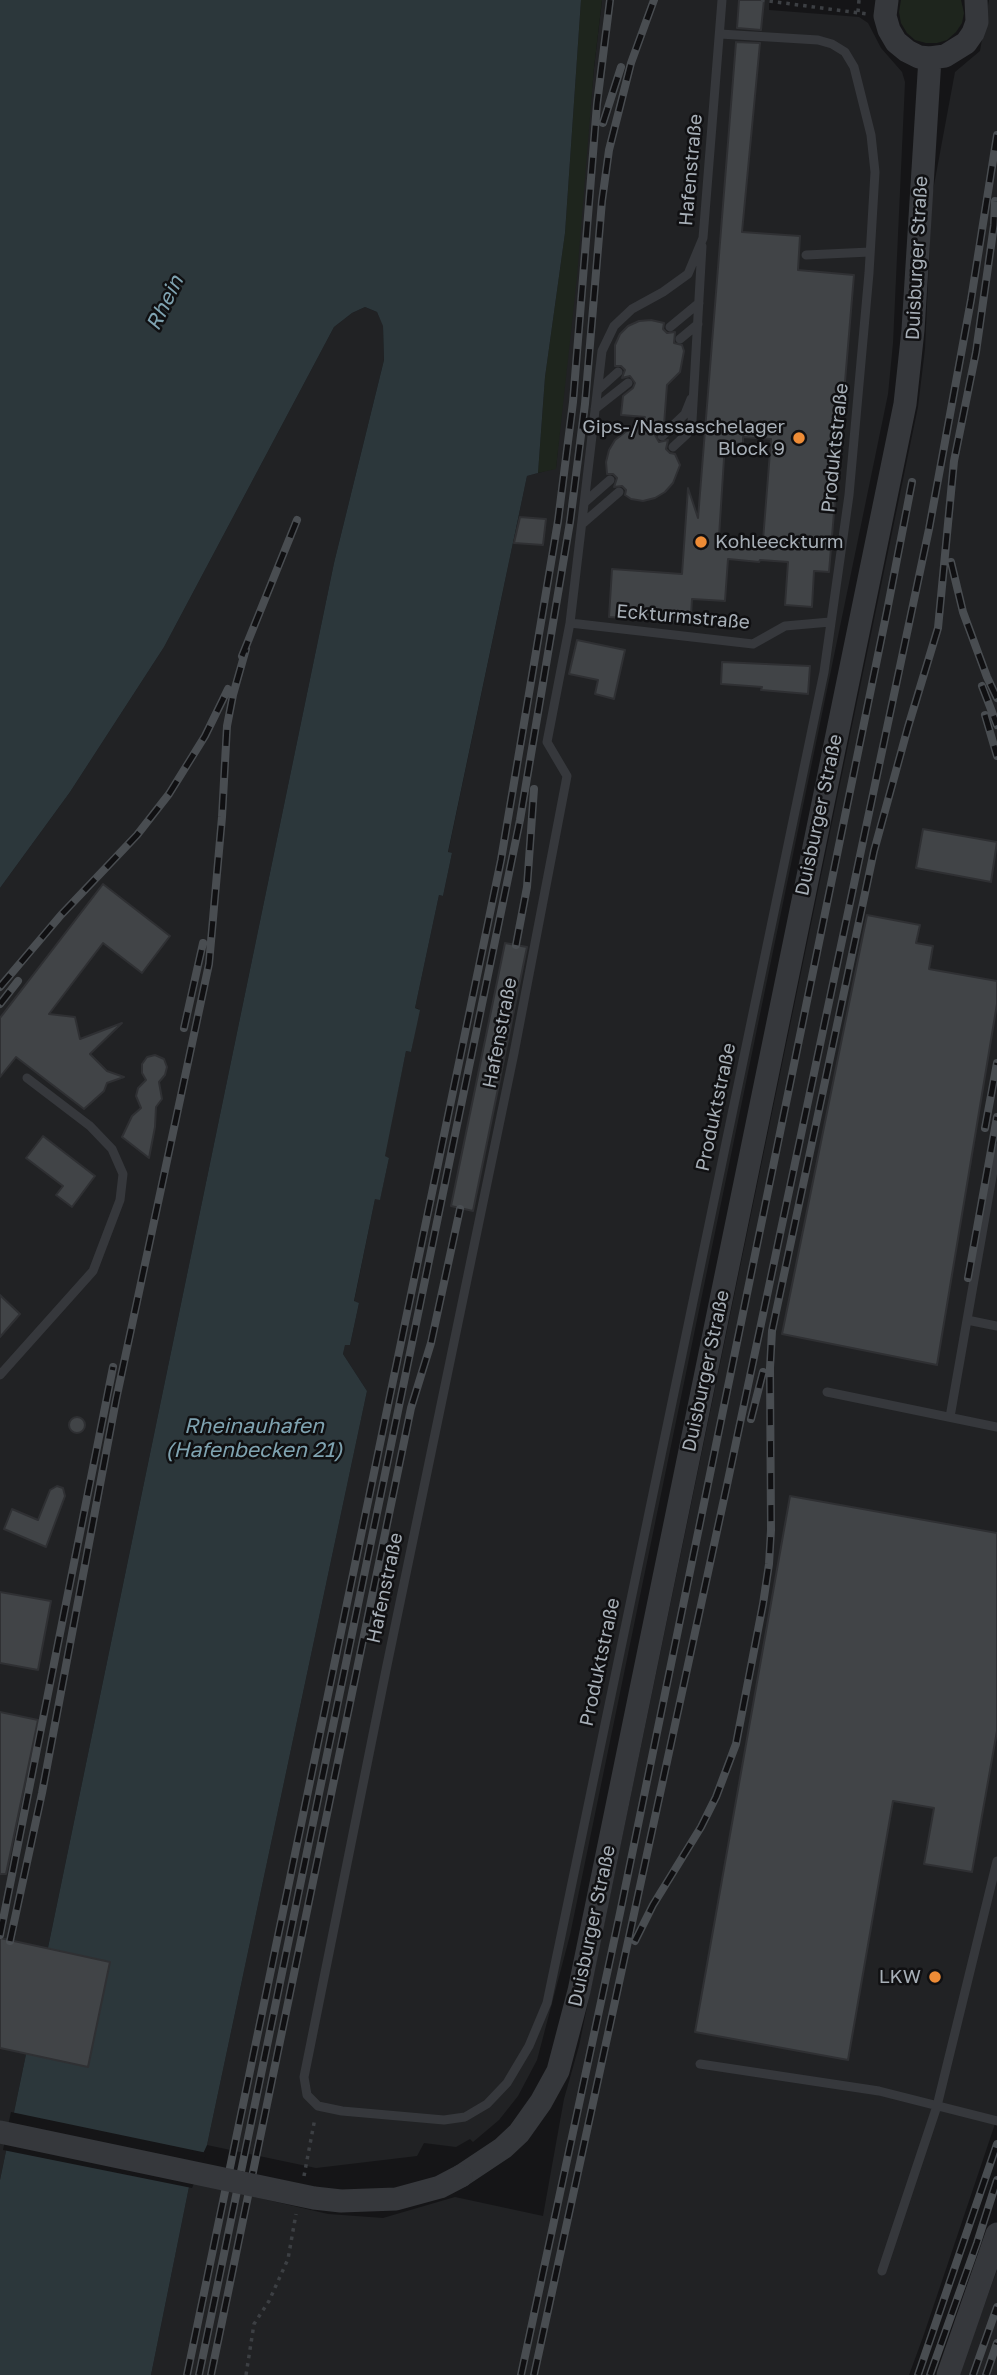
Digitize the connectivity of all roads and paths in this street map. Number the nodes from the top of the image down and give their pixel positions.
1 (722, 0) edge
2 (761, 0) edge
3 (859, 0) edge
4 (771, 1) edge
5 (880, 1) edge
6 (982, 17) edge
7 (720, 34) junction
8 (930, 58) junction
9 (703, 238) junction
10 (870, 251) junction
11 (806, 255) dead end
12 (699, 303) junction
13 (698, 324) junction
14 (670, 327) dead end
15 (680, 339) dead end
16 (618, 372) dead end
17 (628, 383) dead end
18 (598, 390) junction
19 (694, 393) junction
20 (595, 409) junction
21 (662, 436) dead end
22 (673, 447) dead end
23 (610, 480) dead end
24 (619, 492) dead end
25 (584, 502) junction
26 (582, 524) junction
27 (830, 622) junction
28 (570, 623) junction
29 (27, 1078) dead end
30 (997, 1148) edge
31 (967, 1320) junction
32 (997, 1326) edge
33 (0, 1375) edge
34 (827, 1392) dead end
35 (950, 1417) junction
36 (997, 1427) edge
37 (997, 1861) edge
38 (700, 2064) dead end
39 (318, 2106) junction
40 (937, 2106) junction
41 (997, 2121) edge
42 (0, 2132) edge
43 (302, 2182) dead end
44 (298, 2208) dead end
45 (997, 2234) edge
46 (882, 2271) dead end
47 (246, 2375) edge
48 (948, 2375) edge

1 - 7 lane, Hafenstraße
2 - 4 path
3 - 4 path
5 - 8 street
6 - 8 street
7 - 9 lane, Hafenstraße
7 - 10 lane, Produktstraße
8 - 42 street, Duisburger Straße, bridge
9 - 12 lane
9 - 18 lane, Hafenstraße
10 - 11 lane
10 - 27 lane, Produktstraße
12 - 13 lane
12 - 14 lane
13 - 15 lane
13 - 19 lane
16 - 18 lane
17 - 20 lane
18 - 20 lane, Hafenstraße
19 - 21 lane
19 - 22 lane
20 - 25 lane, Hafenstraße
23 - 25 lane
24 - 26 lane
25 - 26 lane, Hafenstraße
26 - 28 lane, Hafenstraße
27 - 28 lane, Eckturmstraße
27 - 39 lane, Produktstraße
28 - 39 lane, Hafenstraße
29 - 33 lane
30 - 31 lane
31 - 32 lane
31 - 35 lane
34 - 35 lane
35 - 36 lane
37 - 40 lane
38 - 40 lane
39 - 43 path
40 - 41 lane
40 - 46 lane
44 - 47 path
45 - 48 street

